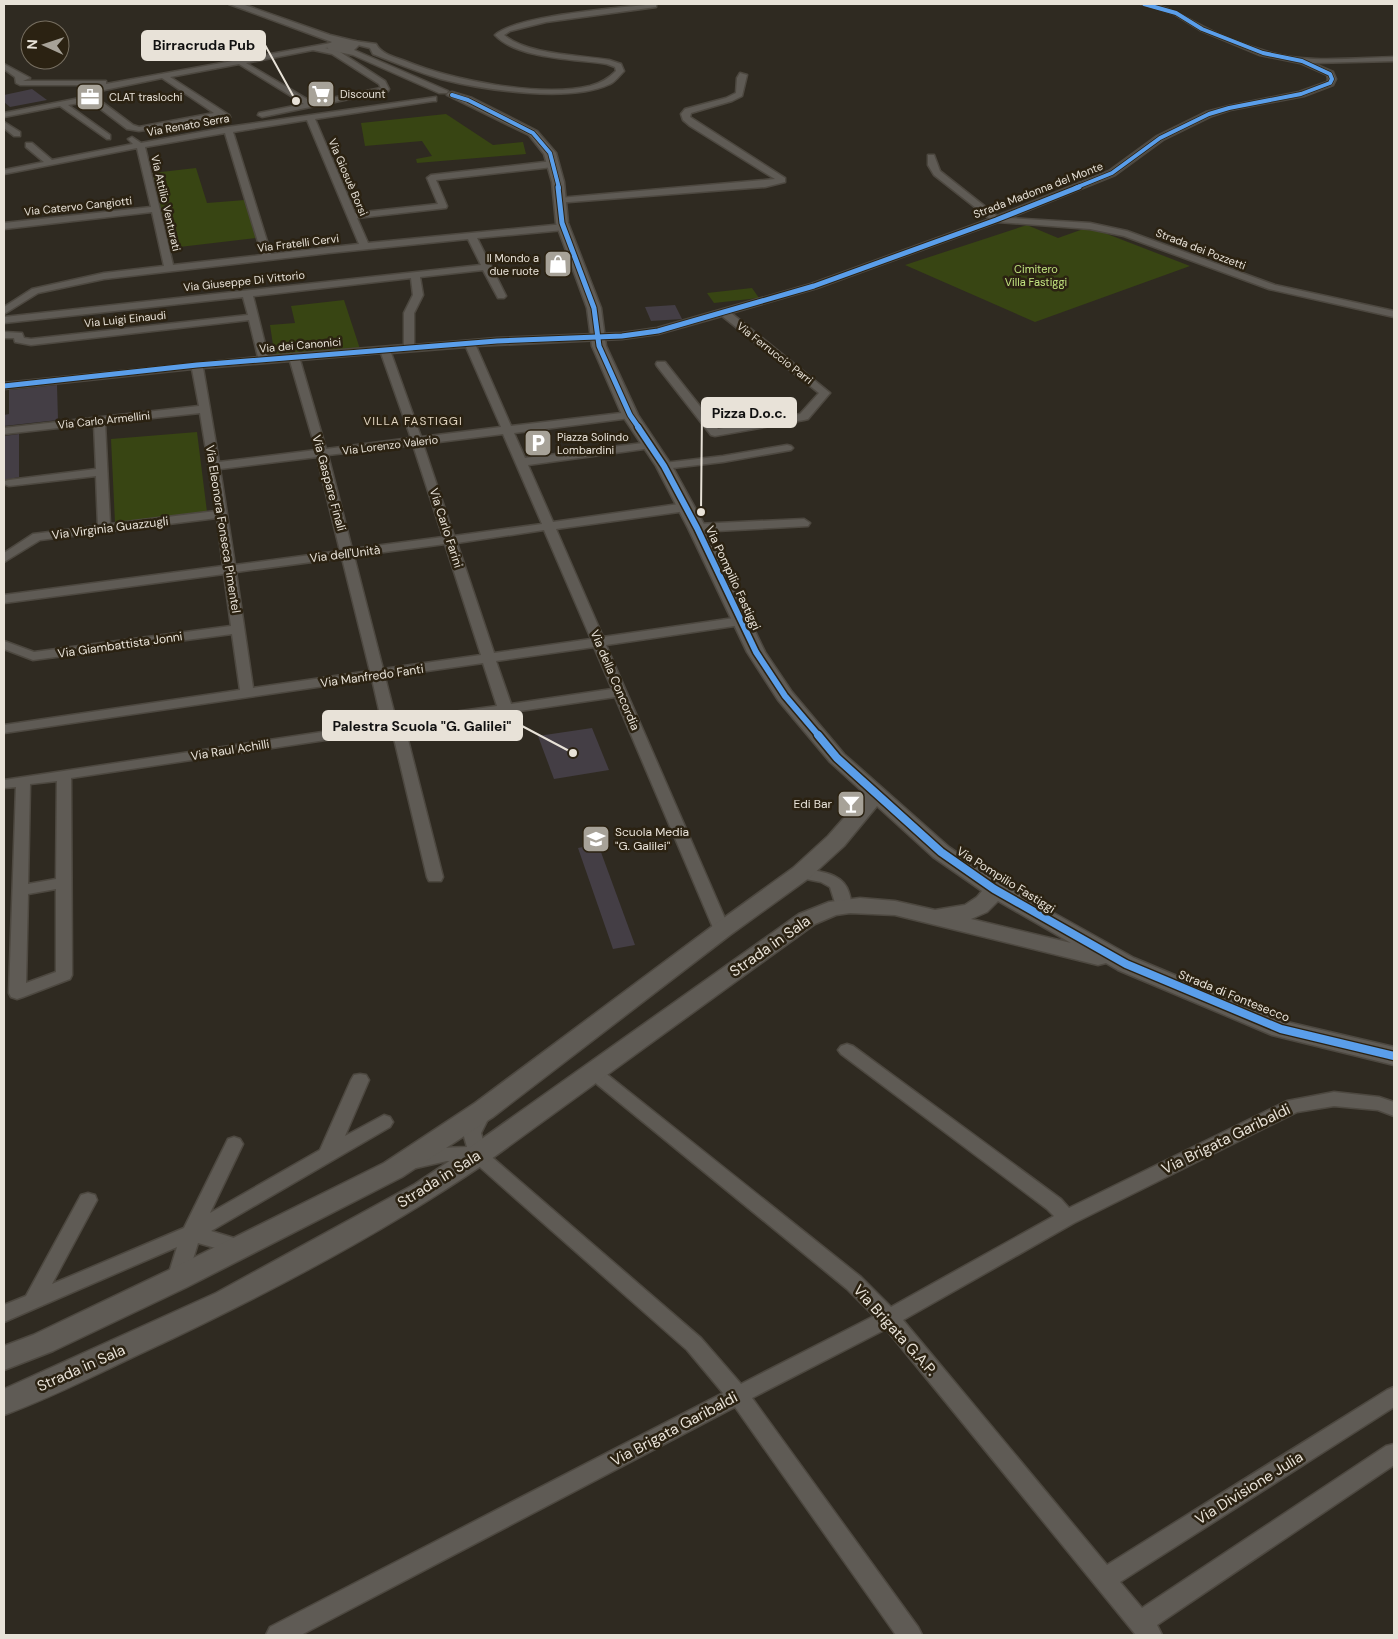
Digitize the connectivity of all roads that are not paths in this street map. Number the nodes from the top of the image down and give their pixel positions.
1 (234, 4) edge
2 (1144, 4) edge
3 (654, 6) dead end
4 (343, 46) junction
5 (1394, 59) edge
6 (1302, 61) junction
7 (240, 62) junction
8 (4, 66) edge
9 (744, 75) dead end
10 (18, 76) junction
11 (163, 76) junction
12 (4, 78) edge
13 (57, 82) junction
14 (127, 83) junction
15 (437, 94) junction
16 (88, 96) junction
17 (62, 104) junction
18 (312, 104) junction
19 (221, 114) junction
20 (4, 115) edge
21 (116, 117) junction
22 (250, 117) dead end
23 (310, 117) junction
24 (4, 124) edge
25 (230, 125) junction
26 (17, 134) dead end
27 (107, 137) dead end
28 (28, 144) dead end
29 (138, 145) junction
30 (931, 158) dead end
31 (51, 163) junction
32 (553, 164) junction
33 (4, 172) edge
34 (559, 201) junction
35 (156, 209) junction
36 (353, 216) junction
37 (996, 220) junction
38 (4, 226) edge
39 (564, 227) junction
40 (471, 236) junction
41 (366, 247) junction
42 (268, 258) junction
43 (486, 267) junction
44 (169, 268) junction
45 (416, 275) junction
46 (247, 293) junction
47 (501, 296) dead end
48 (4, 311) edge
49 (724, 313) junction
50 (1394, 314) edge
51 (253, 318) junction
52 (4, 320) edge
53 (4, 335) edge
54 (598, 336) junction
55 (470, 343) junction
56 (409, 347) junction
57 (385, 349) junction
58 (294, 358) junction
59 (264, 360) junction
60 (662, 364) dead end
61 (197, 365) junction
62 (4, 386) edge
63 (204, 409) junction
64 (630, 415) junction
65 (99, 420) junction
66 (508, 430) junction
67 (4, 431) edge
68 (417, 441) junction
69 (651, 445) junction
70 (786, 448) dead end
71 (322, 453) junction
72 (522, 462) junction
73 (213, 466) junction
74 (664, 466) junction
75 (101, 472) junction
76 (10, 483) dead end
77 (686, 507) junction
78 (222, 514) junction
79 (804, 523) dead end
80 (548, 526) junction
81 (697, 528) junction
82 (104, 529) junction
83 (450, 540) junction
84 (347, 554) junction
85 (4, 558) edge
86 (229, 569) junction
87 (4, 599) edge
88 (741, 621) junction
89 (238, 629) junction
90 (599, 642) junction
91 (4, 645) edge
92 (489, 659) junction
93 (377, 675) junction
94 (621, 692) junction
95 (247, 694) junction
96 (505, 708) junction
97 (394, 725) junction
98 (4, 729) edge
99 (64, 775) junction
100 (23, 781) junction
101 (4, 784) edge
102 (876, 794) junction
103 (801, 872) junction
104 (435, 877) dead end
105 (64, 883) junction
106 (994, 889) junction
107 (20, 890) junction
108 (843, 905) junction
109 (930, 916) junction
110 (722, 930) junction
111 (1126, 964) junction
112 (847, 1050) dead end
113 (1394, 1056) edge
114 (593, 1072) junction
115 (360, 1080) dead end
116 (1394, 1109) edge
117 (484, 1110) junction
118 (384, 1122) dead end
119 (234, 1144) dead end
120 (478, 1155) junction
121 (327, 1156) junction
122 (393, 1170) junction
123 (88, 1200) dead end
124 (1067, 1218) junction
125 (190, 1233) junction
126 (240, 1247) junction
127 (177, 1279) junction
128 (34, 1300) junction
129 (4, 1314) edge
130 (889, 1318) junction
131 (4, 1358) edge
132 (738, 1395) junction
133 (1394, 1396) edge
134 (4, 1402) edge
135 (1394, 1453) edge
136 (1103, 1580) junction
137 (1145, 1629) edge
138 (278, 1635) edge
139 (910, 1635) edge

1 - 4 street
2 - 6 street, Strada Madonna del Monte
3 - 4 street
4 - 7 street
4 - 15 street
4 - 18 street
5 - 6 street
6 - 37 street, Strada Madonna del Monte
7 - 11 street
7 - 18 street
8 - 10 street
9 - 34 street
10 - 12 street
10 - 13 street
11 - 14 street
11 - 19 street, Via Renato Serra
13 - 14 street
13 - 16 street, Via Renato Serra
14 - 16 street
15 - 23 street, Via Renato Serra
15 - 32 street, Via Pompilio Fastiggi
16 - 17 street
16 - 21 street, Via Renato Serra
17 - 20 street
17 - 27 street
18 - 22 street
19 - 21 street, Via Renato Serra
19 - 25 street, Via Renato Serra
21 - 29 street, Via Renato Serra
23 - 25 street, Via Renato Serra
23 - 36 street, Via Giosuè Borsi
24 - 26 street
25 - 29 street, Via Renato Serra
25 - 42 street
28 - 31 street
29 - 31 street, Via Renato Serra
29 - 35 street, Via Attilio Venturati
30 - 37 street, Strada Madonna del Monte
31 - 33 street, Via Renato Serra
32 - 34 street, Via Pompilio Fastiggi
32 - 36 street
34 - 39 street, Via Pompilio Fastiggi
35 - 38 street, Via Catervo Cangiotti
35 - 44 street, Via Attilio Venturati
36 - 41 street, Via Giosuè Borsi
37 - 49 street, Strada Madonna del Monte
37 - 50 street, Strada dei Pozzetti
39 - 40 street, Via Fratelli Cervi
39 - 54 street, Via Pompilio Fastiggi
40 - 41 street, Via Fratelli Cervi
40 - 43 street
41 - 42 street, Via Fratelli Cervi
42 - 44 street, Via Fratelli Cervi
43 - 45 street, Via Giuseppe Di Vittorio
43 - 47 street
44 - 48 street, Via Fratelli Cervi
45 - 46 street, Via Giuseppe Di Vittorio
45 - 56 street
46 - 51 street
46 - 52 street, Via Giuseppe Di Vittorio
49 - 54 street, Strada Madonna del Monte
49 - 60 street, Via Ferruccio Parri
51 - 53 street, Via Luigi Einaudi
51 - 59 street
54 - 55 street, Via dei Canonici
54 - 64 street, Via Pompilio Fastiggi
55 - 56 street, Via dei Canonici
55 - 66 street, Via della Concordia
56 - 57 street, Via dei Canonici
57 - 58 street, Via dei Canonici
57 - 68 street, Via Carlo Farini
58 - 59 street, Via dei Canonici
58 - 71 street, Via Gaspare Finali
59 - 61 street, Via dei Canonici
61 - 62 street, Via dei Canonici
61 - 63 street, Via Eleonora Fonseca Pimentel
63 - 65 street, Via Carlo Armellini
63 - 73 street, Via Eleonora Fonseca Pimentel
64 - 66 street
64 - 69 street, Via Pompilio Fastiggi
65 - 67 street, Via Carlo Armellini
65 - 75 street
66 - 68 street, Via Lorenzo Valerio
66 - 72 street, Via della Concordia
68 - 71 street, Via Lorenzo Valerio
68 - 83 street, Via Carlo Farini
69 - 72 street
69 - 74 street, Via Pompilio Fastiggi
70 - 74 street
71 - 73 street, Via Lorenzo Valerio
71 - 84 street, Via Gaspare Finali
72 - 80 street, Via della Concordia
73 - 78 street, Via Eleonora Fonseca Pimentel
74 - 77 street, Via Pompilio Fastiggi
75 - 76 street
75 - 82 street
77 - 80 street, Via dell'Unità
77 - 81 street, Via Pompilio Fastiggi
78 - 82 street, Via Virginia Guazzugli
78 - 86 street, Via Eleonora Fonseca Pimentel
79 - 81 street
80 - 83 street, Via dell'Unità
80 - 90 street, Via della Concordia
81 - 88 street, Via Pompilio Fastiggi
82 - 85 street, Via Virginia Guazzugli
83 - 84 street, Via dell'Unità
83 - 92 street, Via Carlo Farini
84 - 86 street, Via dell'Unità
84 - 93 street, Via Gaspare Finali
86 - 87 street, Via dell'Unità
86 - 89 street, Via Eleonora Fonseca Pimentel
88 - 90 street, Via Manfredo Fanti
88 - 102 street, Via Pompilio Fastiggi
89 - 91 street, Via Giambattista Jonni
89 - 95 street, Via Eleonora Fonseca Pimentel
90 - 92 street, Via Manfredo Fanti
90 - 94 street, Via della Concordia
92 - 93 street, Via Manfredo Fanti
92 - 96 street, Via Carlo Farini
93 - 95 street, Via Manfredo Fanti
93 - 97 street, Via Gaspare Finali
94 - 96 street, Via Raul Achilli
94 - 110 street, Via della Concordia
95 - 98 street, Via Manfredo Fanti
96 - 97 street, Via Raul Achilli
97 - 99 street, Via Raul Achilli
97 - 104 street
99 - 100 street, Via Raul Achilli
99 - 105 street
100 - 101 street, Via Raul Achilli
100 - 107 street
102 - 103 street
102 - 106 street, Via Pompilio Fastiggi
103 - 108 street
103 - 110 street
105 - 107 street
105 - 107 street
106 - 109 street, Strada in Sala
106 - 111 street, Via Pompilio Fastiggi
108 - 109 street, Strada in Sala
108 - 114 street, Strada in Sala
109 - 111 street, Strada in Sala
110 - 117 street
111 - 113 street, Strada di Fontesecco
112 - 124 street
114 - 120 street, Strada in Sala
114 - 130 street, Via Brigata G.A.P.
115 - 121 street
116 - 124 street, Via Brigata Garibaldi
117 - 120 street
117 - 122 street
118 - 121 street
119 - 125 street
120 - 122 street
120 - 132 street
120 - 134 street, Strada in Sala
121 - 125 street
122 - 126 street
123 - 128 street
124 - 130 street, Via Brigata Garibaldi
125 - 126 street
125 - 127 street
125 - 128 street
126 - 127 street
127 - 131 street
128 - 129 street
130 - 132 street, Via Brigata Garibaldi
130 - 136 street, Via Brigata G.A.P.
132 - 138 street, Via Brigata Garibaldi
132 - 139 street
133 - 136 street, Via Divisione Julia
135 - 137 street
136 - 137 street, Via Brigata G.A.P.

